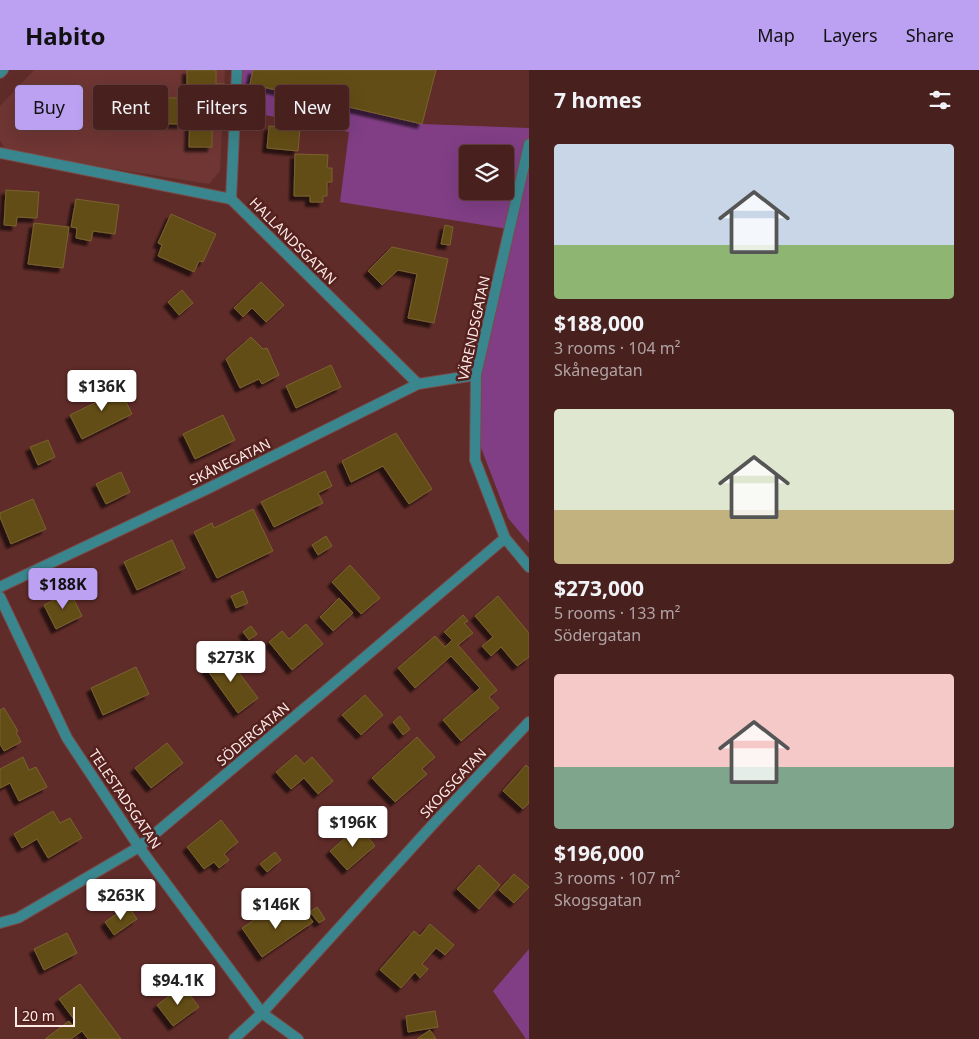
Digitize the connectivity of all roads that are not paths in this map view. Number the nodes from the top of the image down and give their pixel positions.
1 (3, 70) edge
2 (237, 70) edge
3 (0, 73) edge
4 (529, 144) edge
5 (0, 153) edge
6 (232, 199) junction
7 (476, 375) junction
8 (418, 384) junction
9 (505, 538) junction
10 (529, 567) edge
11 (0, 587) edge
12 (0, 597) edge
13 (529, 722) edge
14 (138, 847) junction
15 (0, 923) edge
16 (262, 1013) junction
17 (234, 1039) edge
18 (298, 1039) edge

1 - 3 street
2 - 6 street
4 - 7 street, VÄRENDSGATAN
5 - 6 street, HALLANDSGATAN
6 - 8 street, HALLANDSGATAN
7 - 8 street, SKÅNEGATAN
7 - 9 street, VÄRENDSGATAN
8 - 11 street, SKÅNEGATAN
9 - 10 street, VÄRENDSGATAN
9 - 14 street, SÖDERGATAN
12 - 14 street, TELESTADSGATAN
13 - 16 street, SKOGSGATAN
14 - 15 street, SÖDERGATAN
14 - 16 street, TELESTADSGATAN
16 - 17 street, SKOGSGATAN
16 - 18 street, TELESTADSGATAN

